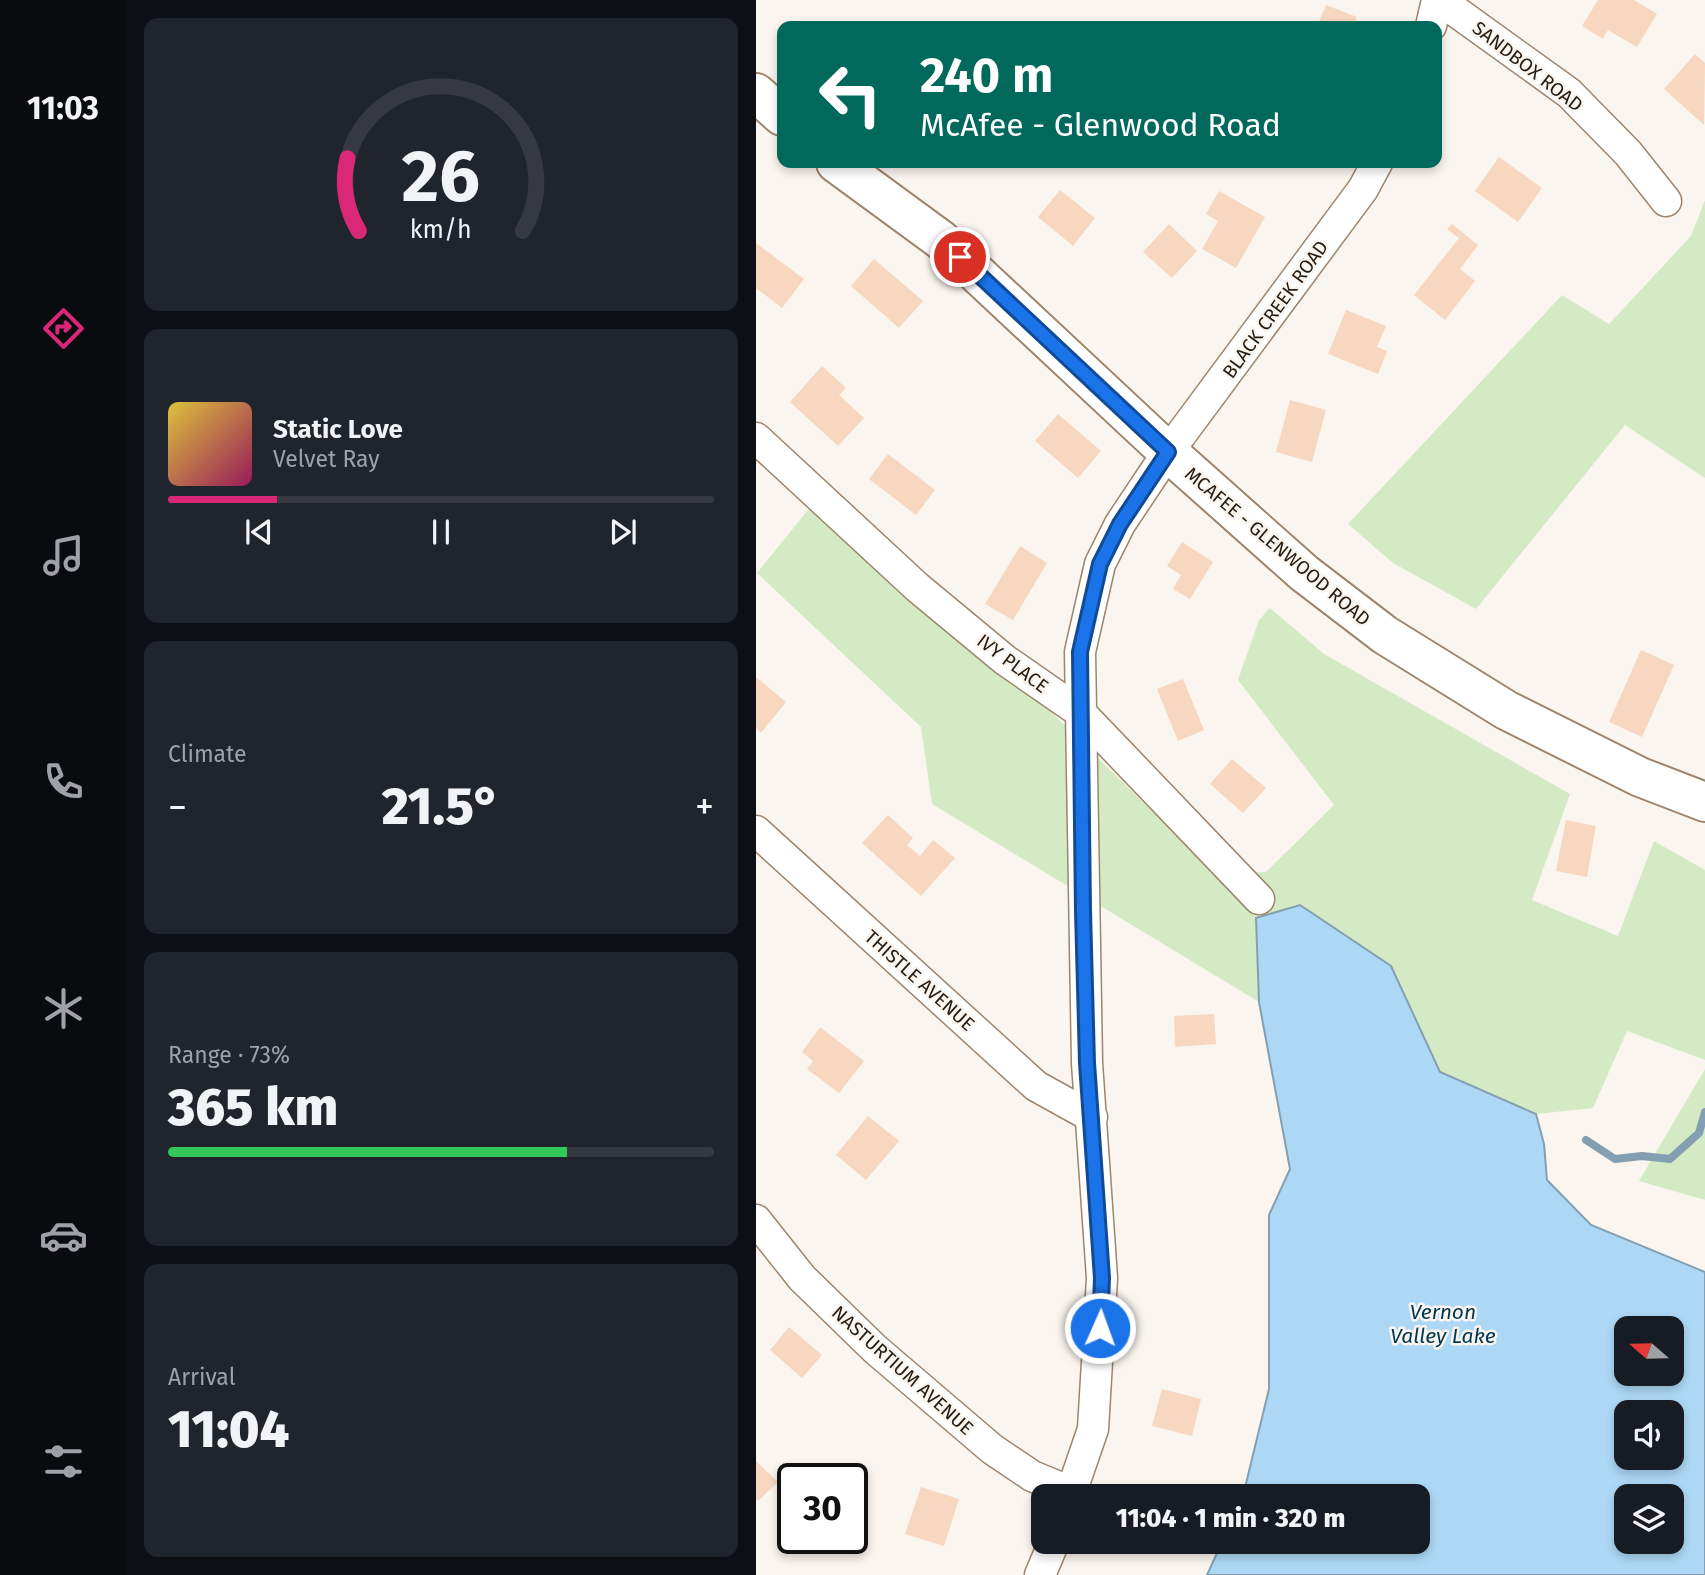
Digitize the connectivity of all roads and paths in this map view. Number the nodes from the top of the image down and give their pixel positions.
1 (1439, 0) edge
2 (1433, 21) edge
3 (756, 93) edge
4 (777, 112) edge
5 (843, 168) edge
6 (1374, 168) edge
7 (1666, 201) dead end
8 (756, 438) edge
9 (1168, 452) junction
10 (1080, 712) junction
11 (1705, 802) edge
12 (756, 831) edge
13 (1259, 899) dead end
14 (1092, 1117) junction
15 (756, 1220) edge
16 (1049, 1484) edge
17 (1074, 1484) edge
18 (1050, 1554) edge
19 (1041, 1575) edge

1 - 2 street
1 - 7 street, SANDBOX ROAD
3 - 4 street
5 - 9 street, MCAFEE - GLENWOOD ROAD
6 - 9 street, BLACK CREEK ROAD
8 - 10 street, IVY PLACE
9 - 10 street, BLACK CREEK ROAD
9 - 11 street, MCAFEE - GLENWOOD ROAD
10 - 13 street, IVY PLACE
10 - 14 street, BLACK CREEK ROAD
12 - 14 street, THISTLE AVENUE
14 - 17 street, BLACK CREEK ROAD
15 - 16 street, NASTURTIUM AVENUE
18 - 19 street

